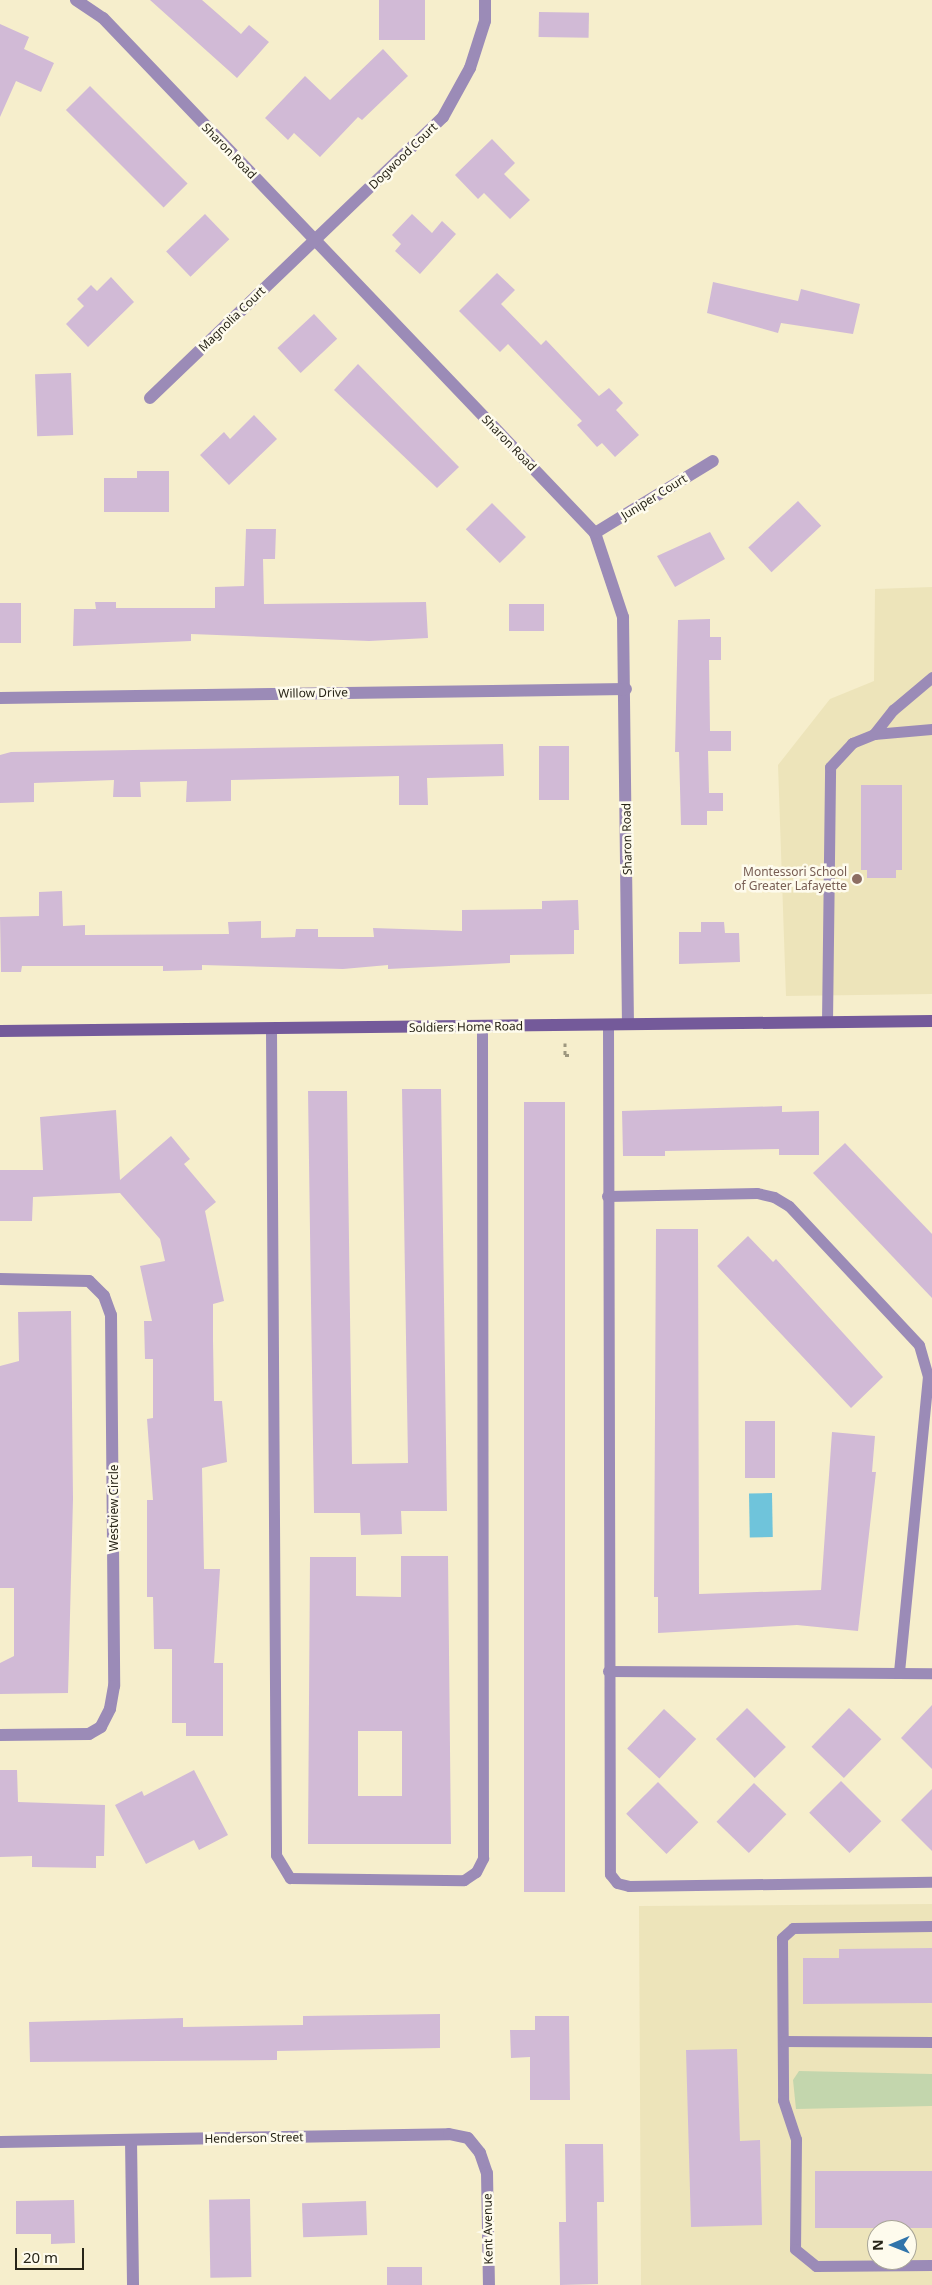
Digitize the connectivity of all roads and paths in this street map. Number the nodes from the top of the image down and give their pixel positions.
1 (76, 0) edge
2 (486, 0) edge
3 (314, 240) junction
4 (150, 398) dead end
5 (712, 461) dead end
6 (595, 533) junction
7 (932, 677) edge
8 (626, 689) junction
9 (0, 698) edge
10 (932, 729) edge
11 (874, 734) junction
12 (932, 1021) edge
13 (827, 1022) junction
14 (608, 1024) junction
15 (628, 1024) junction
16 (482, 1027) junction
17 (271, 1030) junction
18 (0, 1031) edge
19 (565, 1040) dead end
20 (573, 1055) dead end
21 (608, 1196) junction
22 (0, 1279) edge
23 (608, 1671) junction
24 (899, 1672) junction
25 (932, 1673) edge
26 (0, 1735) edge
27 (932, 1882) edge
28 (932, 1926) edge
29 (784, 2041) junction
30 (932, 2042) edge
31 (131, 2140) junction
32 (0, 2142) edge
33 (487, 2173) joint
34 (932, 2265) edge
35 (133, 2285) edge
36 (489, 2285) edge

1 - 3 street, Sharon Road
2 - 3 street, Dogwood Court
3 - 4 street, Magnolia Court
3 - 6 street, Sharon Road
5 - 6 street, Juniper Court
6 - 8 street, Sharon Road
7 - 11 lane
8 - 9 street, Willow Drive
8 - 15 street, Sharon Road
10 - 11 lane
11 - 13 lane
12 - 13 street, Soldiers Home Road
13 - 15 street, Soldiers Home Road
14 - 15 street, Soldiers Home Road
14 - 16 street, Soldiers Home Road
14 - 21 lane
16 - 17 street, Soldiers Home Road
16 - 17 lane
17 - 18 street, Soldiers Home Road
19 - 20 path
21 - 23 lane
21 - 24 lane
22 - 26 street, Westview Circle
23 - 24 lane
23 - 27 lane
24 - 25 lane
28 - 29 lane
29 - 30 lane
29 - 34 lane
31 - 32 street, Henderson Street
31 - 33 street, Henderson Street
31 - 35 street
33 - 36 street, Kent Avenue

